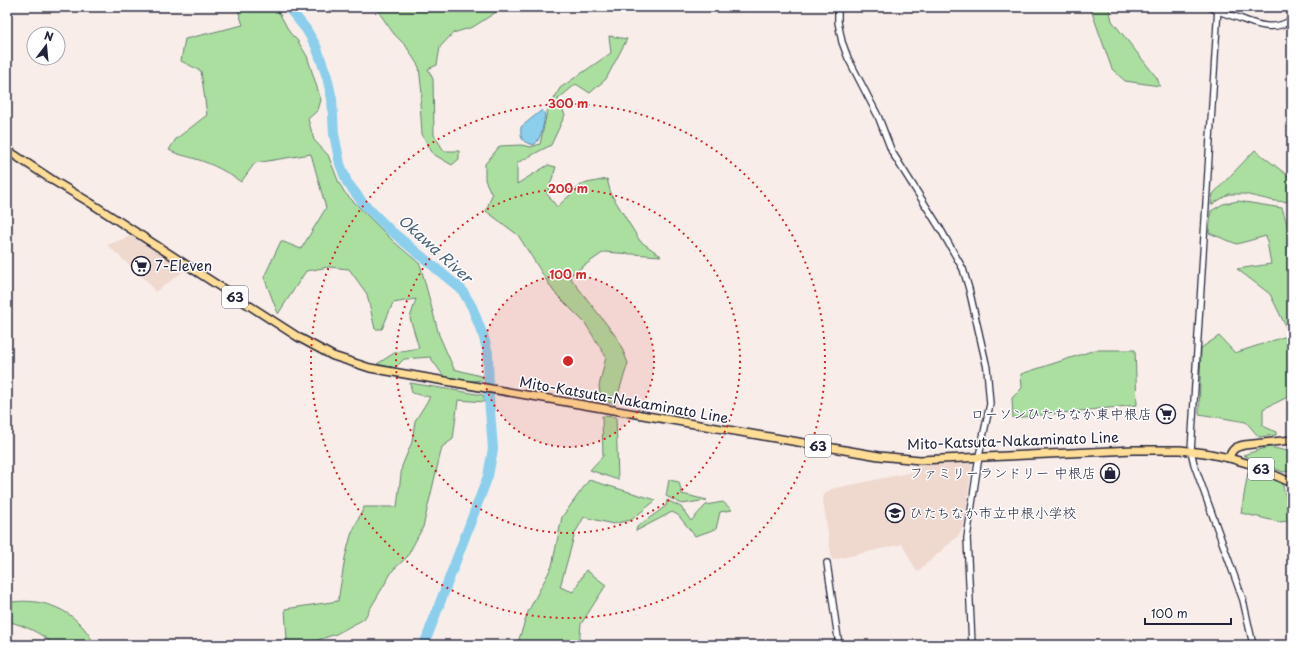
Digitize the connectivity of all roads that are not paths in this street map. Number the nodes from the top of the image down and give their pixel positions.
1 (838, 7) edge
2 (1210, 7) edge
3 (1218, 9) edge
4 (1292, 19) edge
5 (7, 150) edge
6 (1292, 440) edge
7 (1191, 450) junction
8 (979, 456) junction
9 (1229, 458) junction
10 (1292, 483) edge
11 (827, 563) dead end
12 (840, 645) edge
13 (972, 645) edge
14 (1253, 645) edge

1 - 8 street
2 - 3 street
3 - 4 street
3 - 7 street
5 - 8 main road, Mito-Katsuta-Nakaminato Line / 63
6 - 9 main road
7 - 8 main road, Mito-Katsuta-Nakaminato Line / 63
7 - 9 main road, Mito-Katsuta-Nakaminato Line / 63
7 - 14 street
8 - 13 street
9 - 10 main road, Mito-Katsuta-Nakaminato Line / 63
11 - 12 street

